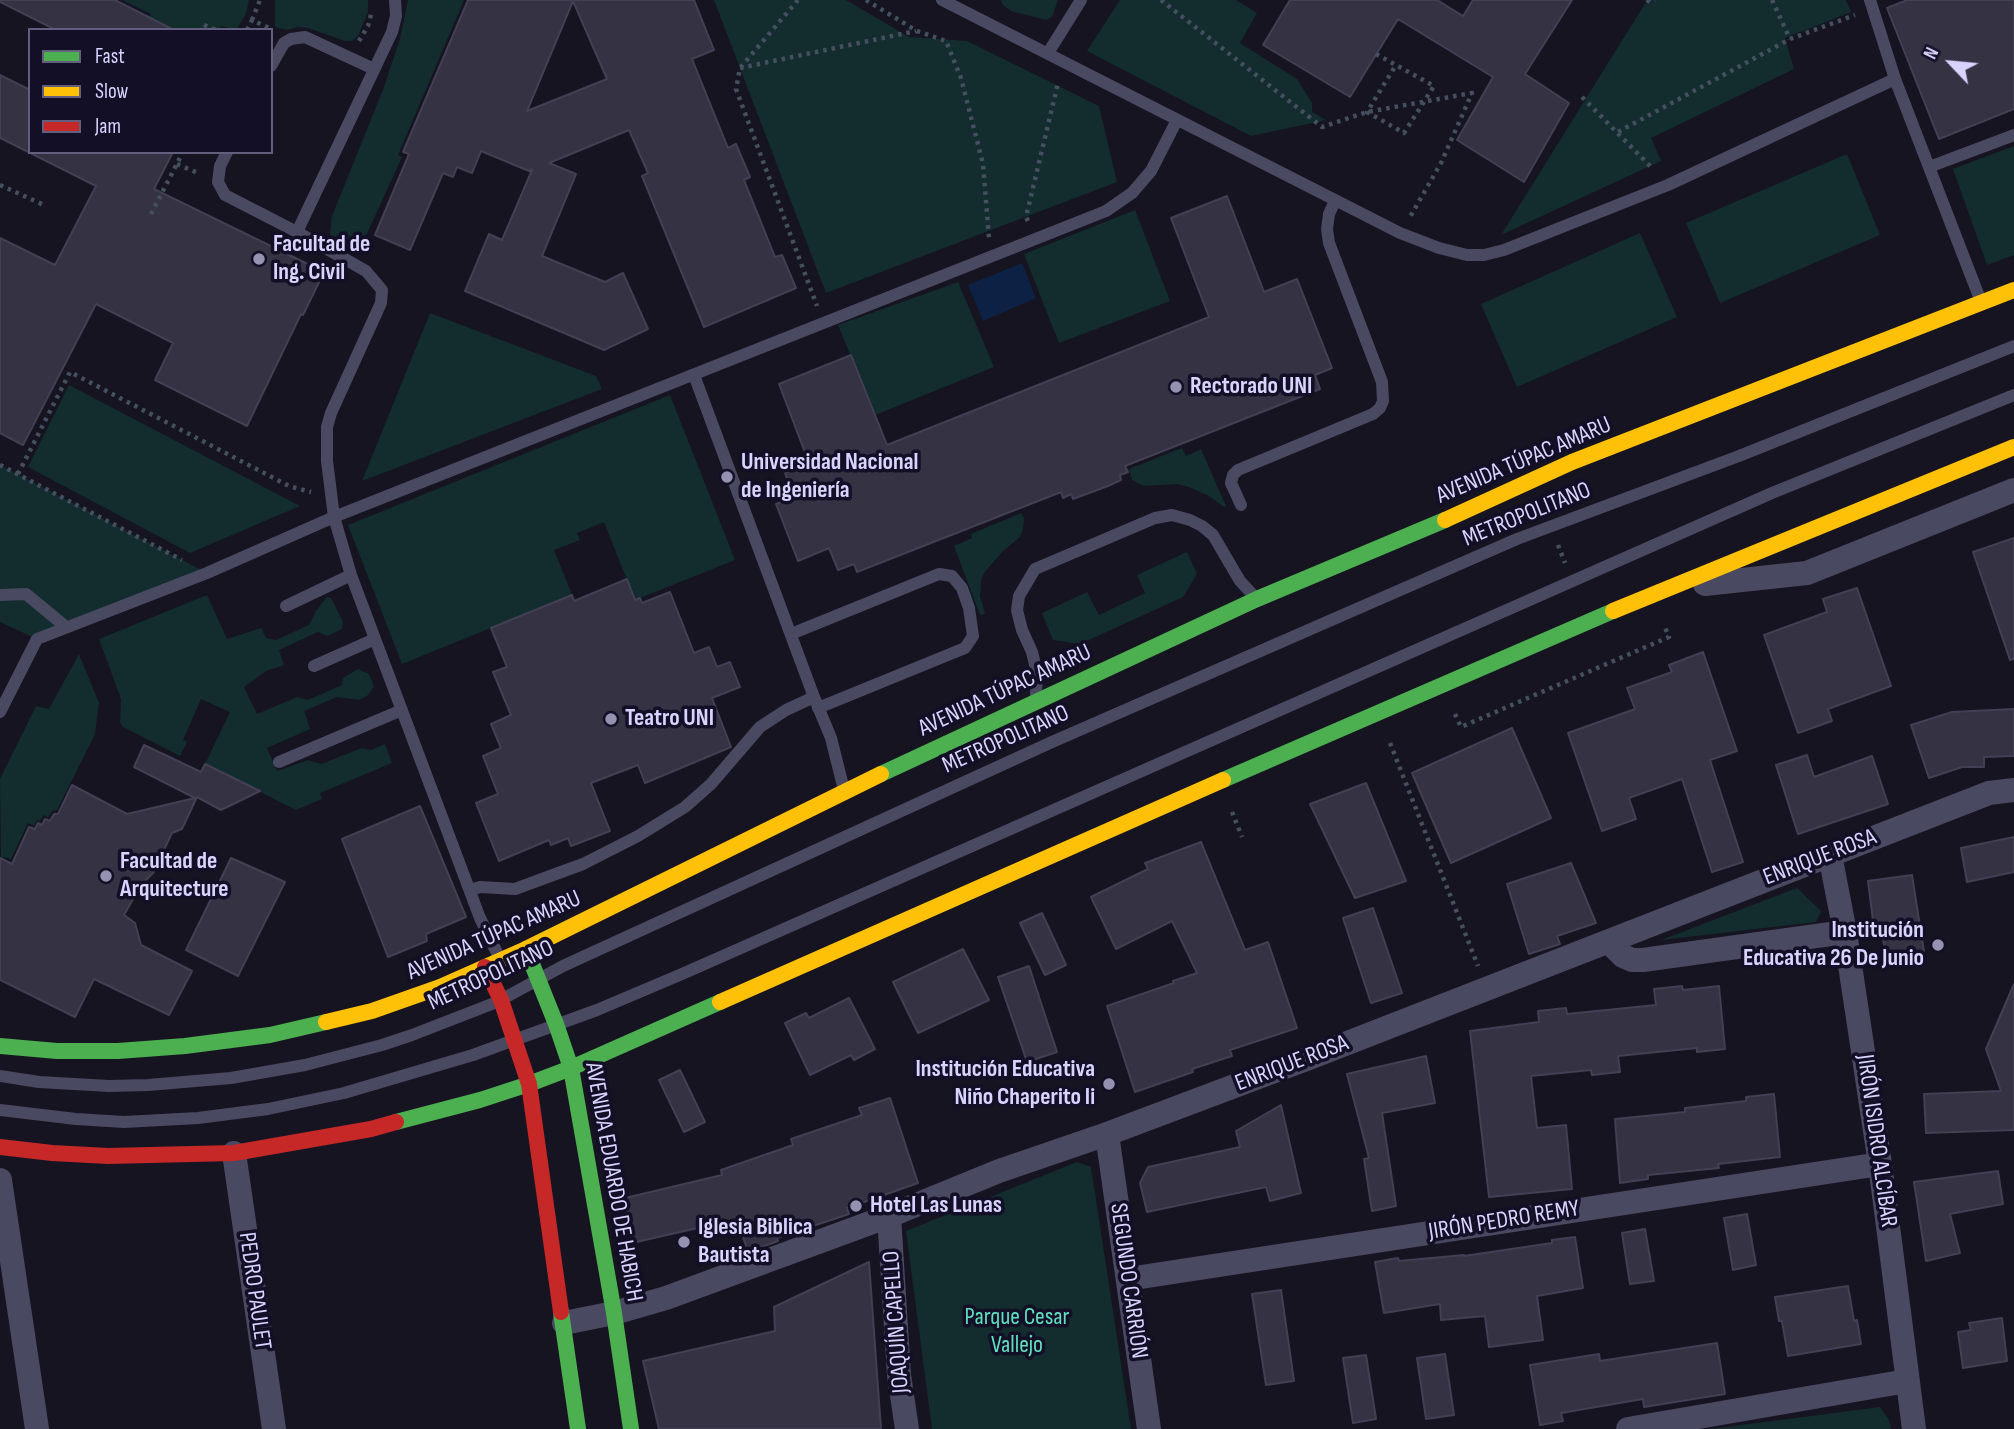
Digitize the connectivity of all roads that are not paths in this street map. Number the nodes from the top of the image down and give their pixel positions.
1 (394, 0) edge
2 (942, 0) edge
3 (967, 0) edge
4 (1081, 0) edge
5 (1871, 4) edge
6 (975, 17) junction
7 (1048, 53) junction
8 (273, 62) edge
9 (374, 69) junction
10 (1895, 79) junction
11 (1177, 120) junction
12 (2014, 135) edge
13 (226, 154) edge
14 (1929, 167) junction
15 (1335, 201) junction
16 (297, 232) junction
17 (2014, 290) edge
18 (1981, 303) junction
19 (2014, 346) edge
20 (694, 375) junction
21 (2014, 395) edge
22 (2014, 447) edge
23 (2014, 490) edge
24 (1241, 505) dead end
25 (334, 517) junction
26 (351, 575) junction
27 (1659, 591) junction
28 (0, 595) edge
29 (1257, 599) junction
30 (286, 606) dead end
31 (66, 627) junction
32 (791, 634) junction
33 (376, 639) junction
34 (314, 666) dead end
35 (1036, 701) junction
36 (816, 703) junction
37 (402, 710) junction
38 (0, 712) edge
39 (279, 762) dead end
40 (2014, 790) edge
41 (844, 791) junction
42 (1830, 855) junction
43 (470, 890) junction
44 (1845, 932) junction
45 (1614, 940) junction
46 (526, 949) junction
47 (501, 960) junction
48 (485, 967) junction
49 (538, 979) junction
50 (501, 1000) junction
51 (556, 1024) junction
52 (515, 1040) junction
53 (0, 1046) edge
54 (571, 1068) junction
55 (0, 1076) edge
56 (530, 1084) junction
57 (0, 1110) edge
58 (1107, 1134) junction
59 (0, 1147) edge
60 (234, 1153) junction
61 (1880, 1164) junction
62 (0, 1180) edge
63 (890, 1216) junction
64 (1128, 1279) junction
65 (614, 1313) junction
66 (564, 1322) junction
67 (1908, 1381) junction
68 (37, 1429) edge
69 (274, 1429) edge
70 (579, 1429) edge
71 (631, 1429) edge
72 (907, 1429) edge
73 (1150, 1429) edge
74 (1628, 1429) edge
75 (1914, 1429) edge

1 - 9 lane
2 - 6 lane
3 - 6 lane
4 - 7 lane
5 - 10 lane
6 - 7 lane
7 - 11 lane
8 - 9 lane
9 - 16 lane
10 - 14 lane
10 - 15 lane
11 - 15 lane
11 - 20 lane
12 - 14 lane
13 - 16 lane
14 - 18 lane
15 - 24 lane
16 - 25 lane
17 - 18 main road, AVENIDA TÚPAC AMARU
18 - 29 main road, AVENIDA TÚPAC AMARU
19 - 49 lane, METROPOLITANO
20 - 25 lane
20 - 32 lane
21 - 51 lane
22 - 27 main road
23 - 27 street
25 - 26 lane
25 - 31 lane
26 - 30 lane
26 - 33 lane
27 - 54 main road
28 - 31 lane
29 - 35 main road, AVENIDA TÚPAC AMARU
29 - 35 lane
31 - 38 lane
32 - 36 lane
32 - 36 lane
33 - 34 lane
33 - 37 lane
35 - 41 main road, AVENIDA TÚPAC AMARU
36 - 41 lane
36 - 43 lane
37 - 39 lane
37 - 43 lane
40 - 42 street, ENRIQUE ROSA
41 - 46 main road, AVENIDA TÚPAC AMARU
42 - 44 street, JIRÓN ISIDRO ALCÍBAR
42 - 45 street, ENRIQUE ROSA
43 - 47 lane
44 - 45 street
44 - 61 street, JIRÓN ISIDRO ALCÍBAR
45 - 58 street, ENRIQUE ROSA
46 - 47 main road, AVENIDA TÚPAC AMARU
46 - 49 main road, AVENIDA EDUARDO DE HABICH
47 - 48 main road, AVENIDA TÚPAC AMARU
48 - 50 main road
48 - 53 main road, AVENIDA TÚPAC AMARU
49 - 50 lane, METROPOLITANO
49 - 51 main road, AVENIDA EDUARDO DE HABICH
50 - 52 main road
50 - 55 lane, METROPOLITANO
51 - 52 lane
51 - 54 main road, AVENIDA EDUARDO DE HABICH
52 - 56 main road
52 - 57 lane
54 - 56 main road
54 - 65 main road, AVENIDA EDUARDO DE HABICH
56 - 60 main road
56 - 66 main road
58 - 63 street, ENRIQUE ROSA
58 - 64 street, SEGUNDO CARRIÓN
59 - 60 main road
60 - 69 street, PEDRO PAULET
61 - 64 street, JIRÓN PEDRO REMY
61 - 67 street, JIRÓN ISIDRO ALCÍBAR
62 - 68 street
63 - 65 street, ENRIQUE ROSA
63 - 72 street, JOAQUÍN CAPELLO
64 - 73 street, SEGUNDO CARRIÓN
65 - 66 street, ENRIQUE ROSA
65 - 71 main road, AVENIDA EDUARDO DE HABICH
66 - 70 main road
67 - 74 street
67 - 75 street, JIRÓN ISIDRO ALCÍBAR

